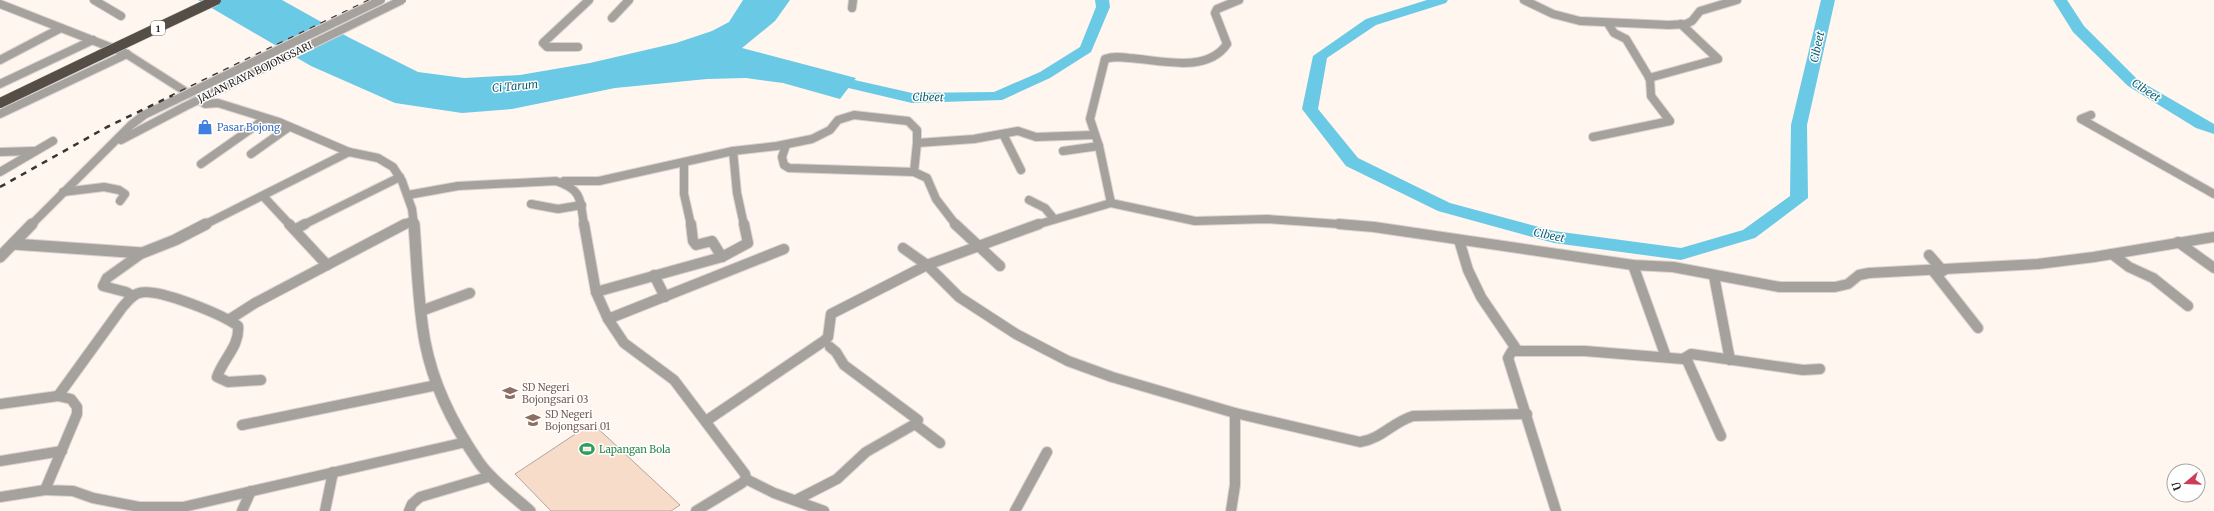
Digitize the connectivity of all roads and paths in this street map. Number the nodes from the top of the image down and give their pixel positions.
1 (94, 0) edge
2 (202, 0) edge
3 (216, 0) edge
4 (381, 0) edge
5 (402, 0) edge
6 (589, 0) edge
7 (629, 0) edge
8 (853, 0) edge
9 (1239, 0) edge
10 (1524, 0) edge
11 (1737, 0) edge
12 (0, 4) edge
13 (852, 8) dead end
14 (122, 16) dead end
15 (612, 18) dead end
16 (1681, 24) junction
17 (1609, 25) junction
18 (60, 28) junction
19 (93, 40) junction
20 (578, 47) dead end
21 (96, 54) junction
22 (127, 54) junction
23 (0, 60) edge
24 (1649, 78) junction
25 (0, 84) edge
26 (0, 96) edge
27 (0, 103) edge
28 (0, 114) edge
29 (2091, 115) dead end
30 (265, 118) junction
31 (289, 127) junction
32 (1003, 134) junction
33 (1093, 135) junction
34 (1593, 137) dead end
35 (53, 141) dead end
36 (917, 143) junction
37 (786, 144) junction
38 (1099, 146) junction
39 (109, 147) junction
40 (733, 150) junction
41 (1063, 150) dead end
42 (33, 151) junction
43 (0, 152) edge
44 (349, 152) junction
45 (251, 154) dead end
46 (684, 162) junction
47 (201, 164) dead end
48 (1021, 170) dead end
49 (0, 172) edge
50 (914, 172) junction
51 (400, 177) junction
52 (556, 181) junction
53 (63, 192) junction
54 (2214, 194) edge
55 (408, 195) junction
56 (263, 196) junction
57 (1029, 200) dead end
58 (120, 201) dead end
59 (1111, 203) junction
60 (531, 204) dead end
61 (582, 205) junction
62 (1054, 219) junction
63 (413, 220) junction
64 (296, 229) junction
65 (2214, 237) edge
66 (1459, 240) junction
67 (2178, 242) junction
68 (13, 244) junction
69 (980, 246) junction
70 (903, 248) dead end
71 (784, 249) dead end
72 (142, 253) junction
73 (2112, 254) junction
74 (1929, 255) dead end
75 (0, 257) edge
76 (722, 257) junction
77 (327, 265) junction
78 (927, 265) junction
79 (1633, 265) junction
80 (1000, 266) dead end
81 (2214, 268) edge
82 (1939, 272) junction
83 (654, 275) junction
84 (1714, 276) junction
85 (596, 292) junction
86 (470, 293) dead end
87 (133, 296) junction
88 (665, 297) junction
89 (2188, 306) dead end
90 (421, 311) junction
91 (230, 319) junction
92 (608, 319) junction
93 (1978, 328) dead end
94 (830, 347) dead end
95 (1517, 350) junction
96 (1666, 357) junction
97 (1686, 358) junction
98 (1730, 360) junction
99 (1820, 370) dead end
100 (261, 380) dead end
101 (437, 384) junction
102 (58, 396) junction
103 (0, 404) edge
104 (1235, 413) junction
105 (1527, 414) junction
106 (706, 421) junction
107 (915, 424) junction
108 (242, 425) dead end
109 (1721, 436) dead end
110 (466, 442) junction
111 (940, 443) dead end
112 (62, 451) junction
113 (1047, 452) dead end
114 (0, 461) edge
115 (333, 472) junction
116 (491, 476) junction
117 (746, 479) junction
118 (45, 490) junction
119 (251, 491) junction
120 (0, 497) edge
121 (796, 500) junction
122 (242, 511) edge
123 (325, 511) edge
124 (409, 511) edge
125 (530, 511) edge
126 (696, 511) edge
127 (824, 511) edge
128 (1015, 511) edge
129 (1231, 511) edge
130 (1556, 511) edge

1 - 14 street
2 - 21 highway, 1
3 - 21 highway, 1, bridge
4 - 39 street, JALAN RAYA BOJONGSARI, bridge
5 - 39 street, JALAN RAYA BOJONGSARI, bridge
6 - 20 street
7 - 15 street
8 - 13 street
9 - 33 street
10 - 17 street
11 - 16 street
12 - 18 street
16 - 17 street
16 - 24 street
17 - 24 street
18 - 19 street
18 - 23 street
19 - 22 street
19 - 25 street
21 - 26 highway, 1
21 - 27 highway, 1
22 - 28 street
22 - 30 street
24 - 34 street
29 - 54 street
30 - 31 street
30 - 47 street
31 - 44 street
31 - 45 street
32 - 33 street
32 - 36 street
32 - 48 street
33 - 38 street
35 - 42 street
36 - 37 street
36 - 50 street
37 - 40 street
37 - 50 street
38 - 41 street
38 - 59 street
39 - 53 street, JALAN RAYA BOJONGSARI
40 - 46 street
40 - 76 street
42 - 43 street
42 - 49 street
44 - 51 street
44 - 56 street
46 - 52 street
46 - 76 street
50 - 69 street
51 - 55 street
51 - 64 street
52 - 55 street
52 - 61 street
53 - 58 street
53 - 68 street, JALAN RAYA BOJONGSARI
55 - 63 street
56 - 64 street
56 - 72 street
57 - 62 street
59 - 62 street
59 - 66 street
60 - 61 street
61 - 85 street
62 - 69 street
63 - 77 street
63 - 90 street
64 - 77 street
65 - 67 street
66 - 79 street
66 - 95 street
67 - 73 street
67 - 81 street
68 - 72 street
68 - 75 street, JALAN RAYA BOJONGSARI
69 - 78 street
69 - 80 street
70 - 78 street
71 - 88 street
72 - 87 street
73 - 82 street
73 - 89 street
74 - 82 street
76 - 83 street
77 - 91 street
78 - 104 street
78 - 106 street
79 - 84 street
79 - 96 street
82 - 84 street
82 - 93 street
83 - 85 street
83 - 88 street
84 - 98 street
85 - 92 street
86 - 90 street
87 - 91 street
87 - 102 street
88 - 92 street
90 - 101 street
91 - 100 street
92 - 106 street
94 - 107 street
95 - 96 street
95 - 105 street
96 - 97 street
97 - 98 street
97 - 109 street
98 - 99 street
101 - 108 street
101 - 110 street
102 - 103 street
102 - 112 street
104 - 105 street
104 - 129 street
105 - 130 street
106 - 117 street
107 - 111 street
107 - 121 street
110 - 115 street
110 - 116 street
112 - 114 street
112 - 118 street
113 - 128 street
115 - 119 street
115 - 123 street
116 - 124 street
116 - 125 street
117 - 121 street
117 - 126 street
118 - 119 street
118 - 120 street
119 - 122 street
121 - 127 street

